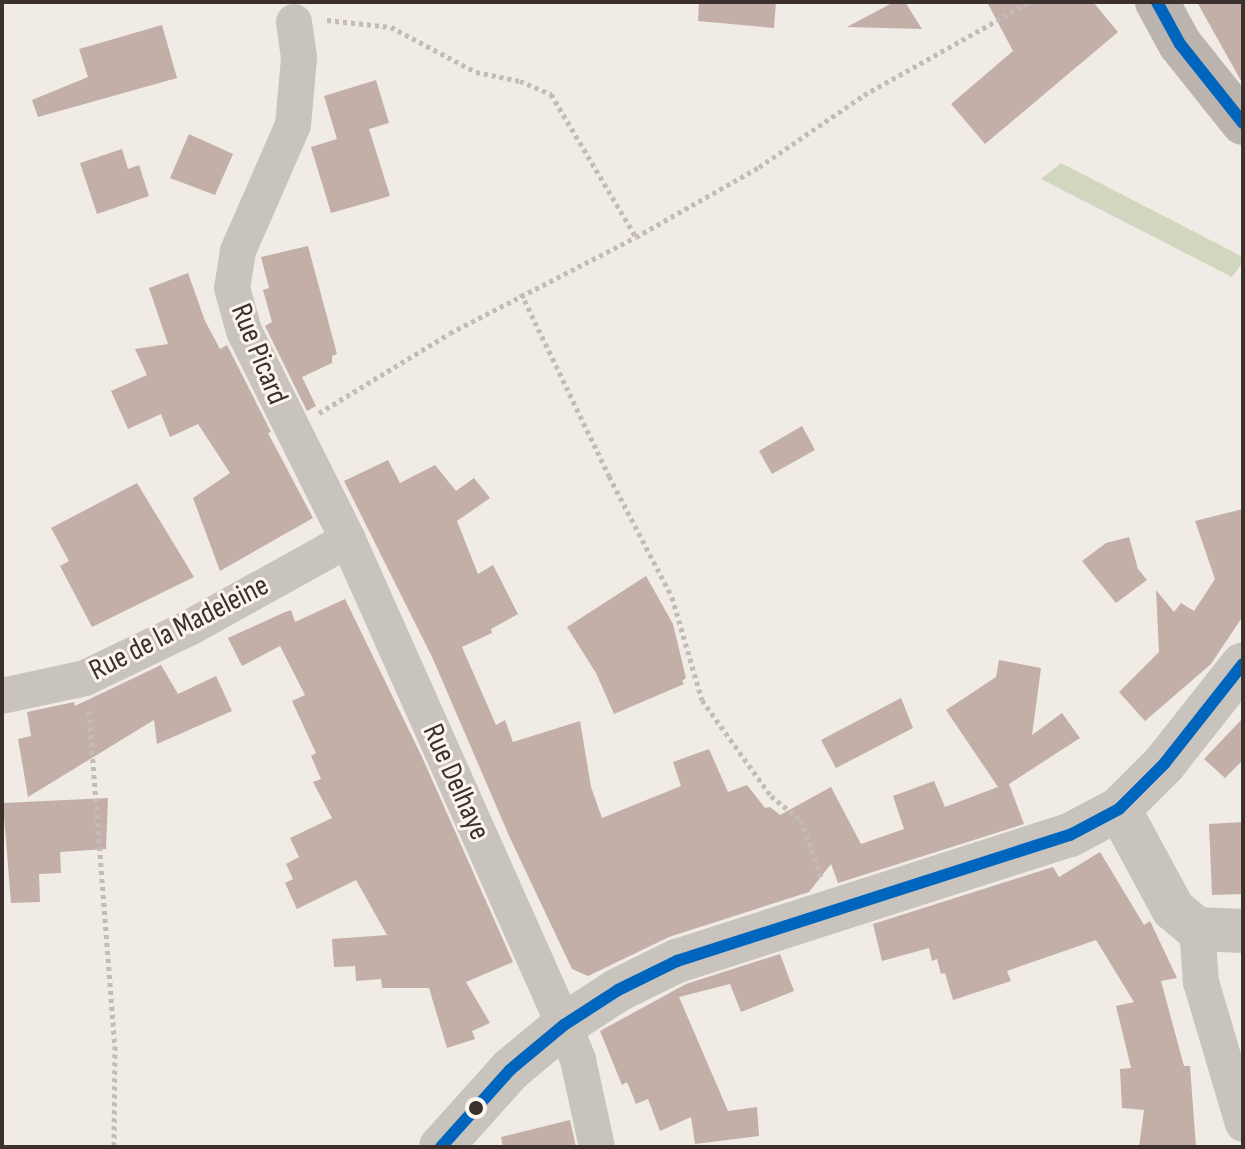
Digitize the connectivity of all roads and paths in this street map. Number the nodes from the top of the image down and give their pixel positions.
1 (1030, 2) edge
2 (1157, 2) edge
3 (294, 22) joint
4 (1238, 107) edge
5 (636, 237) junction
6 (521, 293) junction
7 (291, 430) junction
8 (348, 540) junction
9 (1243, 664) edge
10 (85, 678) junction
11 (2, 696) edge
12 (1119, 809) junction
13 (831, 909) junction
14 (1197, 929) junction
15 (1243, 931) edge
16 (564, 1025) junction
17 (1243, 1124) edge
18 (114, 1147) edge
19 (441, 1147) edge
20 (597, 1147) edge

1 - 5 path
2 - 4 main road
3 - 5 path
3 - 7 street, Rue Picard
5 - 6 path
6 - 7 path
6 - 13 path
7 - 8 street, Rue Picard
8 - 10 street, Rue de la Madeleine
8 - 16 street, Rue Delhaye
9 - 12 street
10 - 11 street, Rue de la Madeleine
10 - 18 path
12 - 13 street
12 - 14 street
13 - 16 street
14 - 15 street
14 - 17 street
16 - 19 street
16 - 20 street, Rue Delhaye

